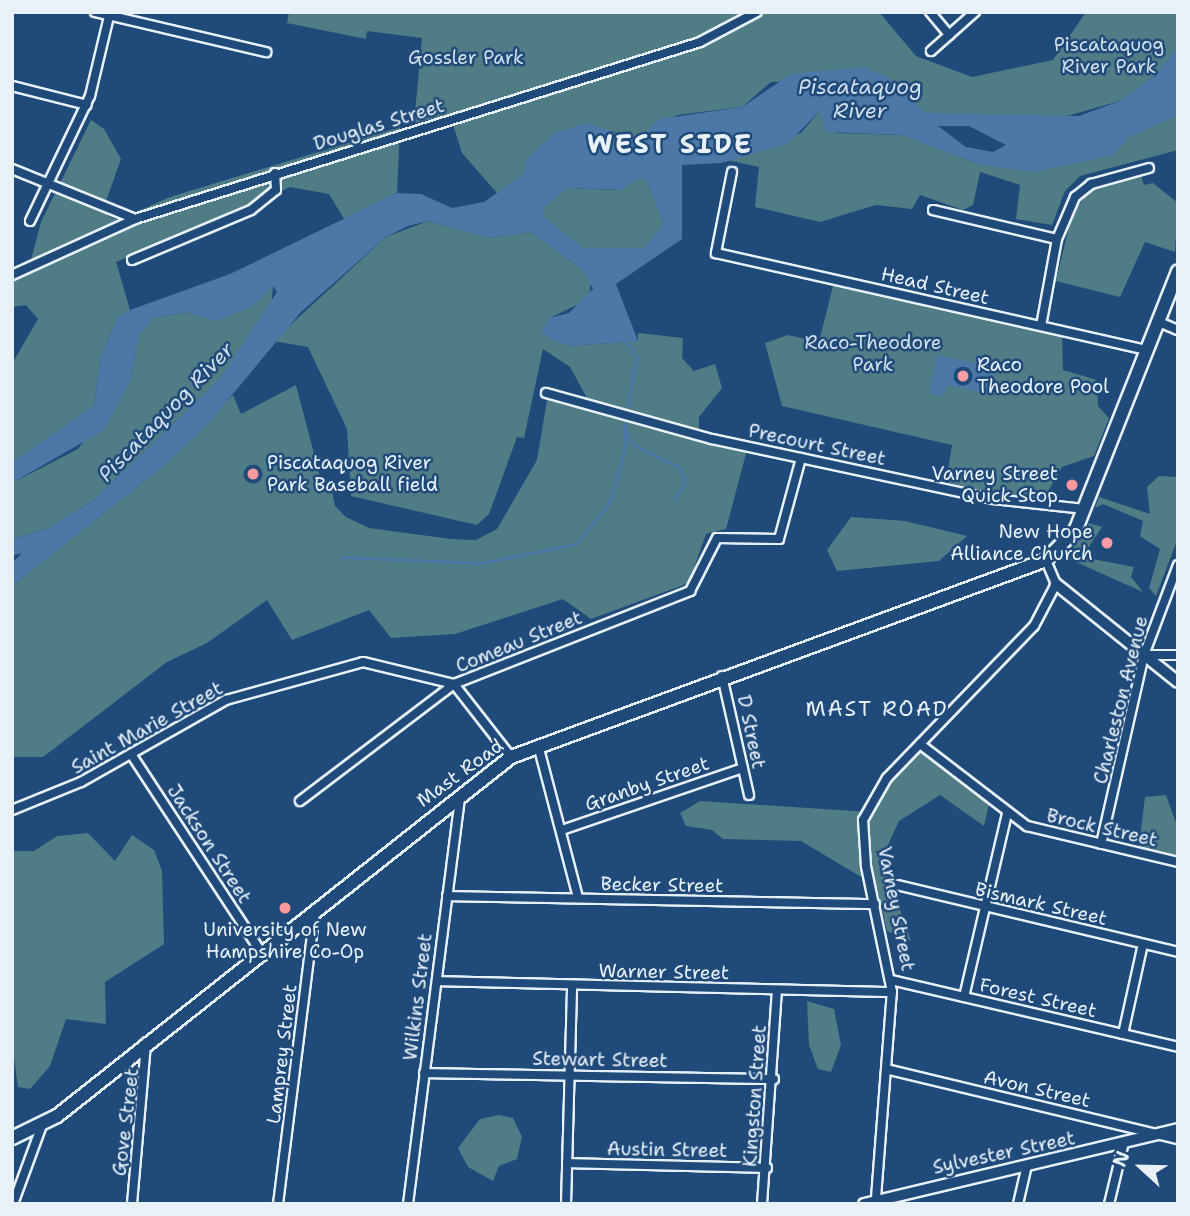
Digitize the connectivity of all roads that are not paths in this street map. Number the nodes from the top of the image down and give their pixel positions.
1 (95, 12) edge
2 (757, 12) edge
3 (930, 12) edge
4 (975, 12) edge
5 (110, 14) edge
6 (949, 35) junction
7 (931, 51) dead end
8 (266, 52) dead end
9 (12, 86) edge
10 (86, 105) junction
11 (1149, 168) dead end
12 (12, 169) edge
13 (732, 172) dead end
14 (275, 173) junction
15 (48, 186) junction
16 (933, 210) dead end
17 (135, 219) junction
18 (30, 221) dead end
19 (1056, 239) junction
20 (132, 260) dead end
21 (1178, 272) edge
22 (12, 275) edge
23 (1159, 322) junction
24 (1041, 326) junction
25 (1178, 330) edge
26 (1148, 350) junction
27 (547, 393) dead end
28 (801, 458) junction
29 (1084, 509) junction
30 (1046, 560) junction
31 (1177, 565) edge
32 (1056, 584) junction
33 (1144, 654) junction
34 (1178, 655) edge
35 (722, 676) junction
36 (1178, 682) edge
37 (454, 684) junction
38 (920, 744) junction
39 (538, 745) junction
40 (131, 754) junction
41 (511, 757) junction
42 (743, 768) junction
43 (460, 795) junction
44 (748, 795) dead end
45 (300, 801) dead end
46 (12, 810) edge
47 (1007, 813) junction
48 (562, 830) junction
49 (1101, 844) junction
50 (1178, 862) edge
51 (897, 886) dead end
52 (447, 896) junction
53 (579, 898) junction
54 (875, 904) junction
55 (985, 906) junction
56 (316, 908) junction
57 (1143, 944) junction
58 (261, 952) junction
59 (1178, 952) edge
60 (891, 980) junction
61 (437, 981) junction
62 (572, 986) junction
63 (777, 991) junction
64 (892, 992) junction
65 (964, 997) junction
66 (1123, 1034) junction
67 (146, 1043) junction
68 (1178, 1047) edge
69 (890, 1070) junction
70 (424, 1073) junction
71 (569, 1076) junction
72 (774, 1079) junction
73 (42, 1125) junction
74 (1178, 1129) edge
75 (1164, 1136) junction
76 (12, 1138) edge
77 (1178, 1139) edge
78 (1123, 1146) junction
79 (567, 1163) junction
80 (1027, 1166) junction
81 (767, 1168) junction
82 (872, 1201) edge
83 (13, 1204) edge
84 (132, 1204) edge
85 (278, 1204) edge
86 (408, 1204) edge
87 (566, 1204) edge
88 (762, 1204) edge
89 (1018, 1204) edge
90 (1109, 1204) edge

1 - 5 street
2 - 14 street, Douglas Street
3 - 6 street
4 - 6 street
5 - 8 street
5 - 10 street
6 - 7 street
9 - 10 street
10 - 15 street
11 - 19 street
12 - 15 street
13 - 24 street, Head Street
14 - 17 street, Douglas Street
14 - 20 street
15 - 17 street
15 - 18 street
16 - 19 street
17 - 22 street, Douglas Street
19 - 24 street
21 - 23 main road
23 - 25 street
23 - 26 main road
24 - 26 street, Head Street
26 - 29 main road
27 - 28 street, Precourt Street
28 - 29 street, Precourt Street
28 - 37 street, Comeau Street
29 - 30 main road
30 - 32 street
30 - 35 main road, Mast Road
31 - 33 street, Charleston Avenue
32 - 33 street
32 - 38 street, Varney Street
33 - 34 street
33 - 36 street
33 - 49 street, Charleston Avenue
35 - 39 main road, Mast Road
35 - 42 street, D Street
37 - 40 street, Saint Marie Street
37 - 41 street
37 - 45 street, Comeau Street
38 - 47 street, Brock Street
38 - 54 street, Varney Street
39 - 41 main road, Mast Road
39 - 48 street
40 - 46 street, Saint Marie Street
40 - 58 street, Jackson Street
41 - 43 main road, Mast Road
42 - 44 street, D Street
42 - 48 street, Granby Street
43 - 52 street, Wilkins Street
43 - 56 main road, Mast Road
47 - 49 street, Brock Street
47 - 55 street
48 - 53 street
49 - 50 street, Brock Street
51 - 55 street, Bismark Street
52 - 53 street, Becker Street
52 - 61 street, Wilkins Street
53 - 54 street, Becker Street
54 - 60 street, Varney Street
55 - 57 street, Bismark Street
55 - 65 street
56 - 58 main road, Mast Road
56 - 85 street, Lamprey Street
57 - 59 street, Bismark Street
57 - 66 street
58 - 67 main road, Mast Road
60 - 64 street, Varney Street
60 - 65 street, Forest Street
61 - 62 street, Warner Street
61 - 70 street, Wilkins Street
62 - 63 street, Warner Street
62 - 71 street
63 - 64 street, Warner Street
63 - 72 street, Kingston Street
64 - 69 street, Varney Street
65 - 66 street, Forest Street
66 - 68 street, Forest Street
67 - 73 main road, Mast Road
67 - 84 street, Gove Street
69 - 75 street, Avon Street
69 - 82 street, Varney Street
70 - 71 street, Stewart Street
70 - 86 street, Wilkins Street
71 - 72 street, Stewart Street
71 - 79 street
72 - 81 street, Kingston Street
73 - 76 main road, Mast Road
73 - 83 street
74 - 75 street, Sylvester Street
75 - 77 street, Avon Street
75 - 78 street, Sylvester Street
78 - 80 street, Sylvester Street
78 - 90 street
79 - 81 street, Austin Street
79 - 87 street
80 - 82 street, Sylvester Street
80 - 89 street
81 - 88 street, Kingston Street

